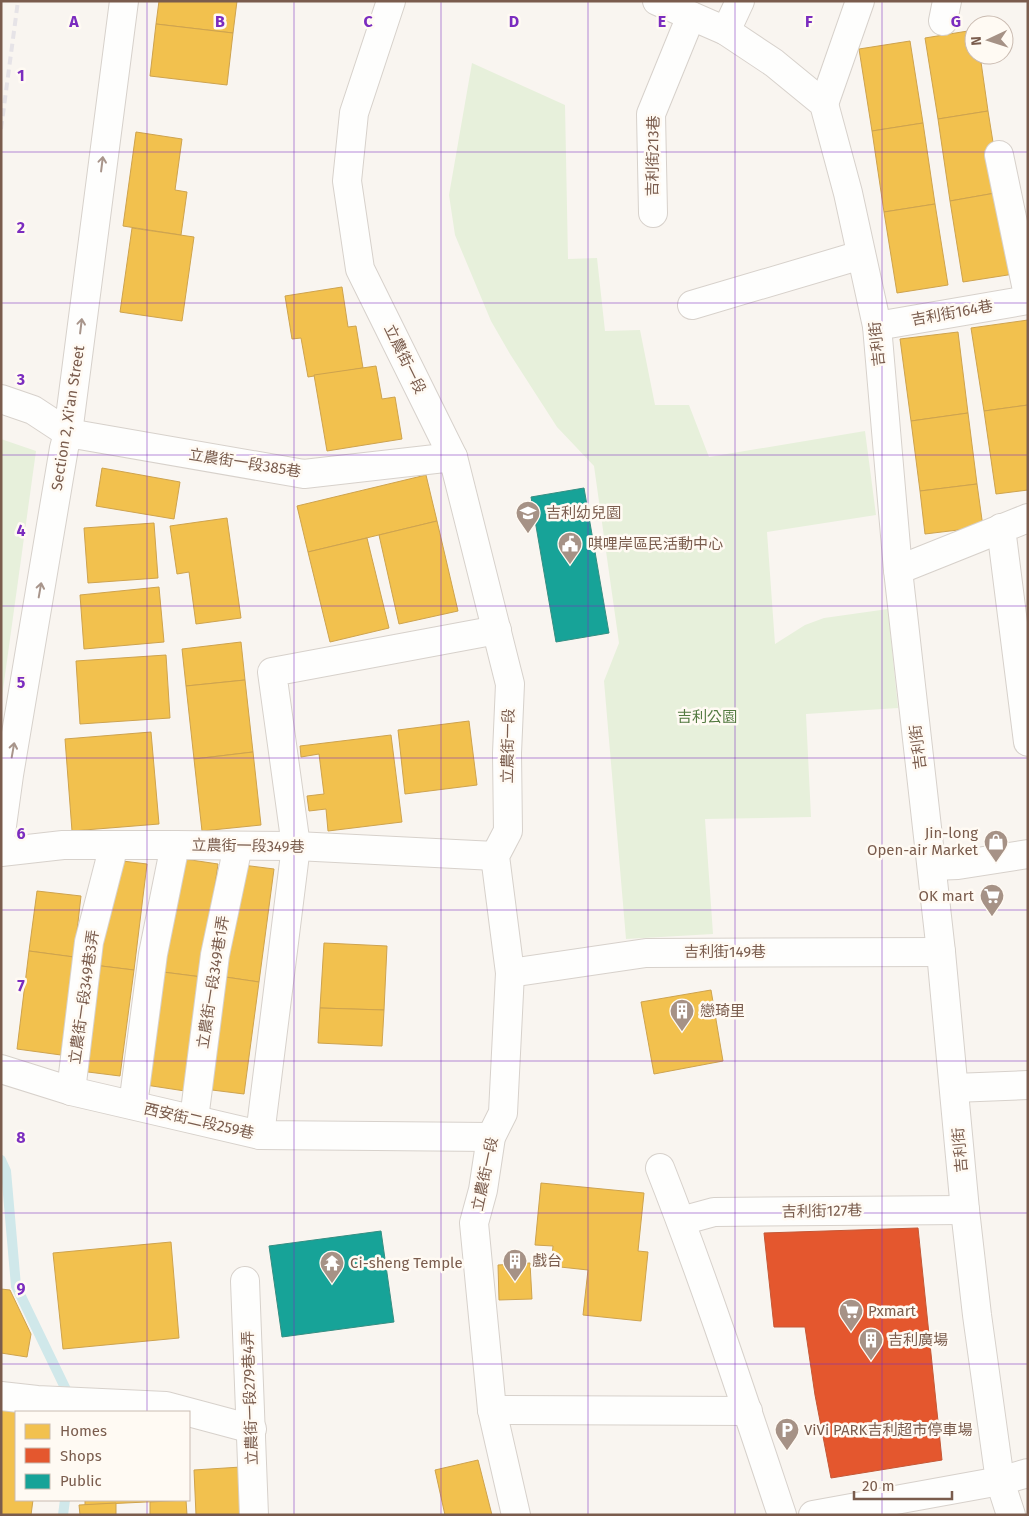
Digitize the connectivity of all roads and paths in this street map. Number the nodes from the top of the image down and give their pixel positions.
1 (124, 1) edge
2 (391, 1) edge
3 (657, 1) edge
4 (740, 1) edge
5 (860, 1) edge
6 (691, 16) junction
7 (726, 31) junction
8 (824, 104) junction
9 (999, 155) dead end
10 (652, 213) dead end
11 (861, 255) junction
12 (1028, 295) edge
13 (1028, 300) edge
14 (692, 304) dead end
15 (877, 326) junction
16 (1, 399) edge
17 (68, 433) junction
18 (453, 457) junction
19 (1028, 518) edge
20 (1001, 528) junction
21 (898, 570) junction
22 (497, 630) junction
23 (1028, 742) edge
24 (3, 805) edge
25 (1, 833) edge
26 (114, 845) junction
27 (175, 845) junction
28 (238, 846) junction
29 (296, 846) junction
30 (1, 852) edge
31 (1028, 854) edge
32 (495, 856) junction
33 (932, 866) junction
34 (941, 952) junction
35 (510, 973) junction
36 (1, 1069) edge
37 (1028, 1086) edge
38 (954, 1088) junction
39 (71, 1091) junction
40 (133, 1106) junction
41 (194, 1120) junction
42 (260, 1135) junction
43 (491, 1137) junction
44 (660, 1168) dead end
45 (965, 1210) junction
46 (681, 1221) junction
47 (245, 1281) dead end
48 (1, 1396) edge
49 (492, 1410) junction
50 (185, 1411) edge
51 (748, 1411) junction
52 (190, 1412) edge
53 (252, 1429) junction
54 (1028, 1473) edge
55 (1000, 1481) junction
56 (254, 1515) edge
57 (516, 1515) edge
58 (782, 1515) edge
59 (813, 1515) edge
60 (1011, 1515) edge

17 -> 1 street, Section 2, Xi'an Street
2 - 18 street, 立農街一段
3 - 6 street
4 - 7 street
5 - 8 street
6 - 7 street
6 - 10 street, 吉利街213巷
7 - 8 street
8 - 11 street, 吉利街
9 - 12 street
11 - 14 street
11 - 15 street, 吉利街
13 - 15 street, 吉利街164巷
15 - 21 street, 吉利街
16 - 17 street
17 - 18 street, 立農街一段385巷
24 -> 17 street, Section 2, Xi'an Street
18 - 22 street, 立農街一段
19 - 20 street
20 - 21 street
20 - 23 street
21 - 33 street, 吉利街
22 - 29 street
22 - 32 street, 立農街一段
24 - 25 street, Section 2, Xi'an Street
26 - 27 street, 立農街一段349巷
26 - 30 street, 立農街一段349巷
26 - 39 street, 立農街一段349巷3弄
27 - 28 street, 立農街一段349巷
27 - 40 street
28 - 29 street, 立農街一段349巷
28 - 41 street, 立農街一段349巷1弄
29 - 32 street, 立農街一段349巷
29 - 42 street
31 - 33 street
32 - 35 street, 立農街一段
33 - 34 street, 吉利街
34 - 35 street, 吉利街149巷
34 - 38 street, 吉利街
35 - 43 street, 立農街一段
36 - 39 street, 西安街二段259巷
37 - 38 street
38 - 45 street, 吉利街
39 - 40 street, 西安街二段259巷
40 - 41 street, 西安街二段259巷
41 - 42 street, 西安街二段259巷
42 - 43 street, 西安街二段259巷
43 - 49 street, 立農街一段
44 - 46 street
45 - 46 street, 吉利街127巷
45 - 55 street, 吉利街
46 - 51 street
47 - 53 street, 立農街一段279巷4弄
48 - 50 street
49 - 51 street
49 - 57 street, 立農街一段
51 - 58 street
52 - 53 street
53 - 56 street, 立農街一段279巷4弄
54 - 55 street
55 - 59 street
55 - 60 street, 吉利街

